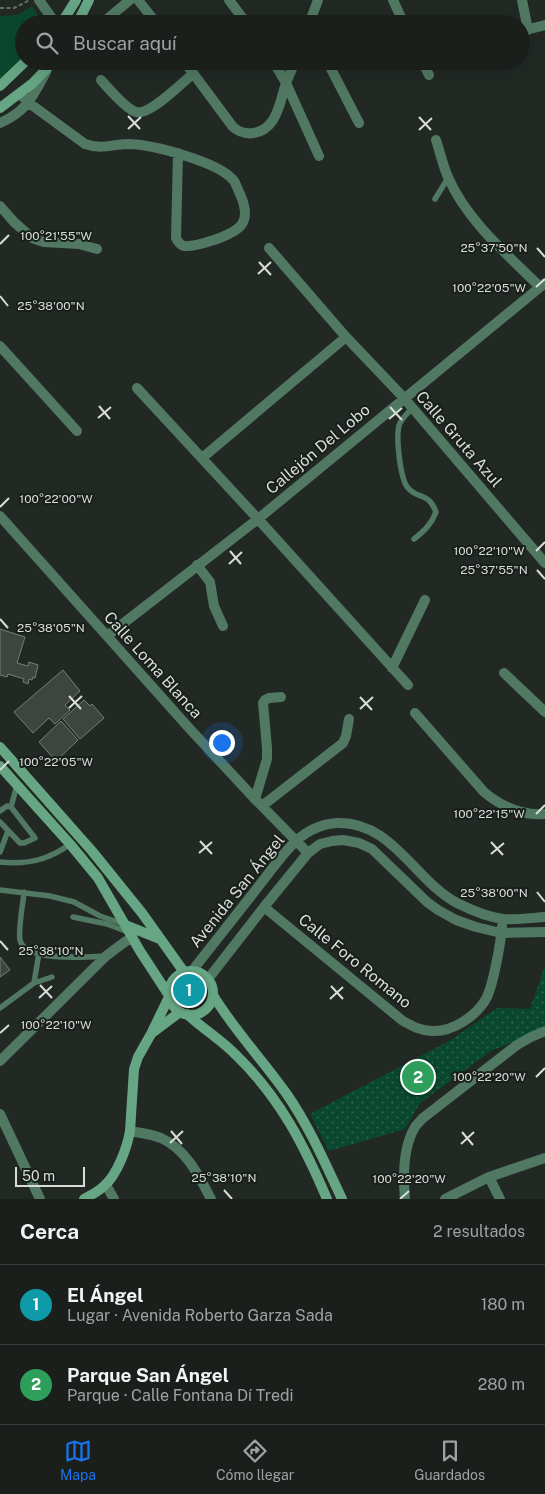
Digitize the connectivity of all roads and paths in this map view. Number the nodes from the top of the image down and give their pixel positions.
1 (30, 0) edge
2 (39, 0) edge
3 (76, 0) edge
4 (89, 0) edge
5 (130, 0) edge
6 (138, 0) edge
7 (229, 0) edge
8 (318, 0) edge
9 (393, 0) edge
10 (522, 0) edge
11 (0, 8) edge
12 (53, 15) edge
13 (66, 15) edge
14 (82, 15) edge
15 (112, 15) edge
16 (149, 15) edge
17 (240, 15) edge
18 (312, 15) edge
19 (400, 15) edge
20 (523, 15) edge
21 (545, 25) edge
22 (530, 29) edge
23 (17, 70) edge
24 (46, 70) edge
25 (48, 70) edge
26 (190, 70) edge
27 (278, 70) edge
28 (291, 70) edge
29 (332, 70) edge
30 (426, 70) edge
31 (192, 74) junction
32 (429, 75) dead end
33 (101, 80) dead end
34 (286, 83) junction
35 (0, 86) edge
36 (20, 94) junction
37 (29, 103) junction
38 (0, 108) edge
39 (360, 122) dead end
40 (0, 123) edge
41 (436, 140) dead end
42 (178, 153) junction
43 (319, 156) dead end
44 (448, 178) junction
45 (435, 199) dead end
46 (0, 206) edge
47 (269, 248) dead end
48 (98, 249) dead end
49 (542, 285) edge
50 (346, 337) junction
51 (0, 346) edge
52 (138, 388) dead end
53 (404, 398) junction
54 (412, 408) junction
55 (77, 431) dead end
56 (202, 458) junction
57 (0, 516) edge
58 (258, 518) junction
59 (414, 539) dead end
60 (545, 563) edge
61 (197, 565) junction
62 (425, 600) dead end
63 (223, 626) dead end
64 (107, 636) junction
65 (392, 668) junction
66 (504, 673) dead end
67 (408, 685) dead end
68 (281, 697) dead end
69 (545, 712) edge
70 (415, 713) dead end
71 (349, 719) dead end
72 (0, 747) edge
73 (0, 766) edge
74 (17, 785) junction
75 (44, 796) junction
76 (259, 803) junction
77 (10, 807) junction
78 (0, 811) edge
79 (545, 814) edge
80 (0, 822) edge
81 (8, 831) junction
82 (297, 841) junction
83 (70, 844) junction
84 (0, 852) edge
85 (308, 853) junction
86 (0, 862) edge
87 (112, 876) junction
88 (0, 890) edge
89 (24, 892) junction
90 (264, 907) junction
91 (73, 917) dead end
92 (545, 917) edge
93 (502, 918) junction
94 (130, 932) junction
95 (545, 932) edge
96 (501, 933) junction
97 (161, 939) junction
98 (39, 953) junction
99 (106, 956) junction
100 (188, 971) junction
101 (52, 977) dead end
102 (208, 980) junction
103 (34, 983) junction
104 (213, 994) junction
105 (169, 995) junction
106 (0, 1008) edge
107 (183, 1013) junction
108 (545, 1031) edge
109 (151, 1034) junction
110 (0, 1061) edge
111 (0, 1114) edge
112 (130, 1131) junction
113 (545, 1158) edge
114 (489, 1177) junction
115 (106, 1185) junction
116 (40, 1199) edge
117 (84, 1199) edge
118 (114, 1199) edge
119 (210, 1199) edge
120 (327, 1199) edge
121 (342, 1199) edge
122 (405, 1199) edge
123 (445, 1199) edge
124 (500, 1199) edge

1 - 11 path
2 - 12 street
3 - 13 street
4 - 14 street
5 - 15 street
6 - 16 street
7 - 17 street
8 - 18 street
9 - 19 street
10 - 20 street
21 - 22 street
23 - 35 street
24 - 36 street
25 - 37 street
26 - 31 street
27 - 34 street
28 - 34 street
29 - 39 street
30 - 32 street
31 - 33 street
31 - 34 street
34 - 43 street
36 - 37 street
36 - 38 street
37 - 40 street
37 - 42 street
41 - 44 street
42 - 42 street
44 - 45 lane
44 - 49 street
46 - 48 street
47 - 50 street, Calle Gruta Azul
49 - 53 street, Callejón Del Lobo
50 - 53 street, Calle Gruta Azul
50 - 56 street
51 - 55 street
52 - 56 street
53 - 54 street, Calle Gruta Azul
53 - 58 street, Callejón Del Lobo
54 - 59 lane
54 - 60 street, Calle Gruta Azul
56 - 58 street
57 - 64 street, Calle Loma Blanca
58 - 61 street, Callejón Del Lobo
58 - 65 street
61 - 63 street
61 - 64 street, Callejón Del Lobo
62 - 65 street
64 - 76 street, Calle Loma Blanca
65 - 67 street
66 - 69 street
68 - 76 street
70 - 79 street
71 - 76 street
72 - 75 street
73 - 74 street
74 - 77 lane
74 - 83 street
75 - 83 street
75 - 87 street
76 - 82 street, Calle Loma Blanca
77 - 78 lane
77 - 81 lane
80 - 81 lane
81 - 84 lane
82 - 85 street, Calle Loma Blanca
82 - 93 street, Avenida San Ángel
82 - 100 street, Avenida San Ángel
83 - 86 lane
83 - 87 street
83 - 94 street
85 - 90 street, Avenida San Ángel
85 - 96 street, Avenida San Ángel
87 - 97 street
88 - 89 lane
89 - 94 lane
89 - 98 lane
90 - 96 street, Calle Foro Romano
90 - 102 street, Avenida San Ángel
91 - 94 lane
92 - 93 street, Avenida San Ángel
93 - 96 street, Calle Foro Romano
94 - 97 street
94 - 99 street
94 - 105 street
95 - 96 street, Avenida San Ángel
97 - 100 street
98 - 99 lane
98 - 103 lane
99 - 110 street
100 - 102 street
100 - 105 street
101 - 103 lane
102 - 104 street
103 - 106 lane
104 - 107 street
104 - 121 street
105 - 107 street
105 - 109 street
107 - 109 street
107 - 120 street
108 - 122 street
109 - 112 street
111 - 116 street
112 - 115 street
112 - 119 street
113 - 114 street
114 - 123 street
114 - 124 street
115 - 117 street
115 - 118 street

